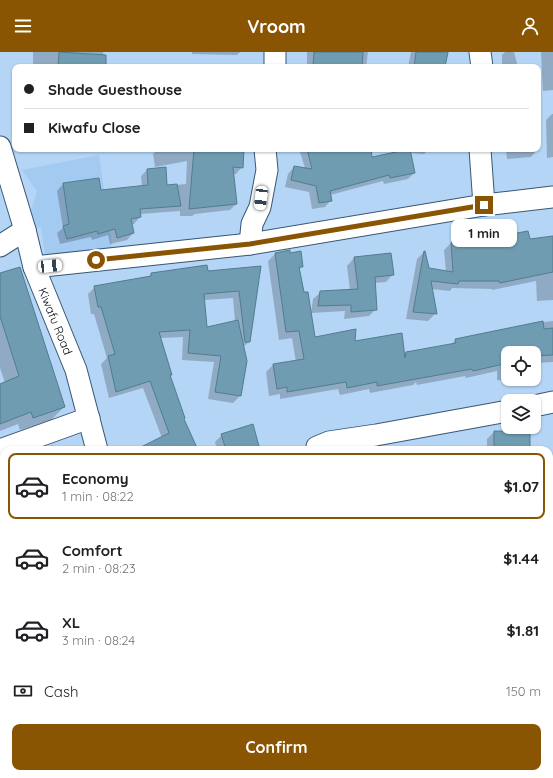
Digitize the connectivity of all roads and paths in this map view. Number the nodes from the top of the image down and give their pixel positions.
1 (274, 52) edge
2 (480, 52) edge
3 (275, 64) edge
4 (482, 64) edge
5 (0, 147) edge
6 (265, 152) edge
7 (480, 152) edge
8 (553, 197) edge
9 (484, 205) junction
10 (25, 230) junction
11 (250, 244) junction
12 (0, 246) edge
13 (34, 267) junction
14 (553, 402) edge
15 (541, 405) edge
16 (501, 411) edge
17 (90, 418) junction
18 (11, 446) edge
19 (96, 446) edge
20 (317, 446) edge

1 - 3 street
2 - 4 street
5 - 10 street, Kiwafu Road
6 - 11 street
7 - 9 street
8 - 9 street
9 - 11 street
10 - 12 street
10 - 13 street, Kiwafu Road
11 - 13 street
13 - 17 street, Kiwafu Road
14 - 15 street
16 - 20 street
17 - 18 street
17 - 19 street, Kiwafu Road

